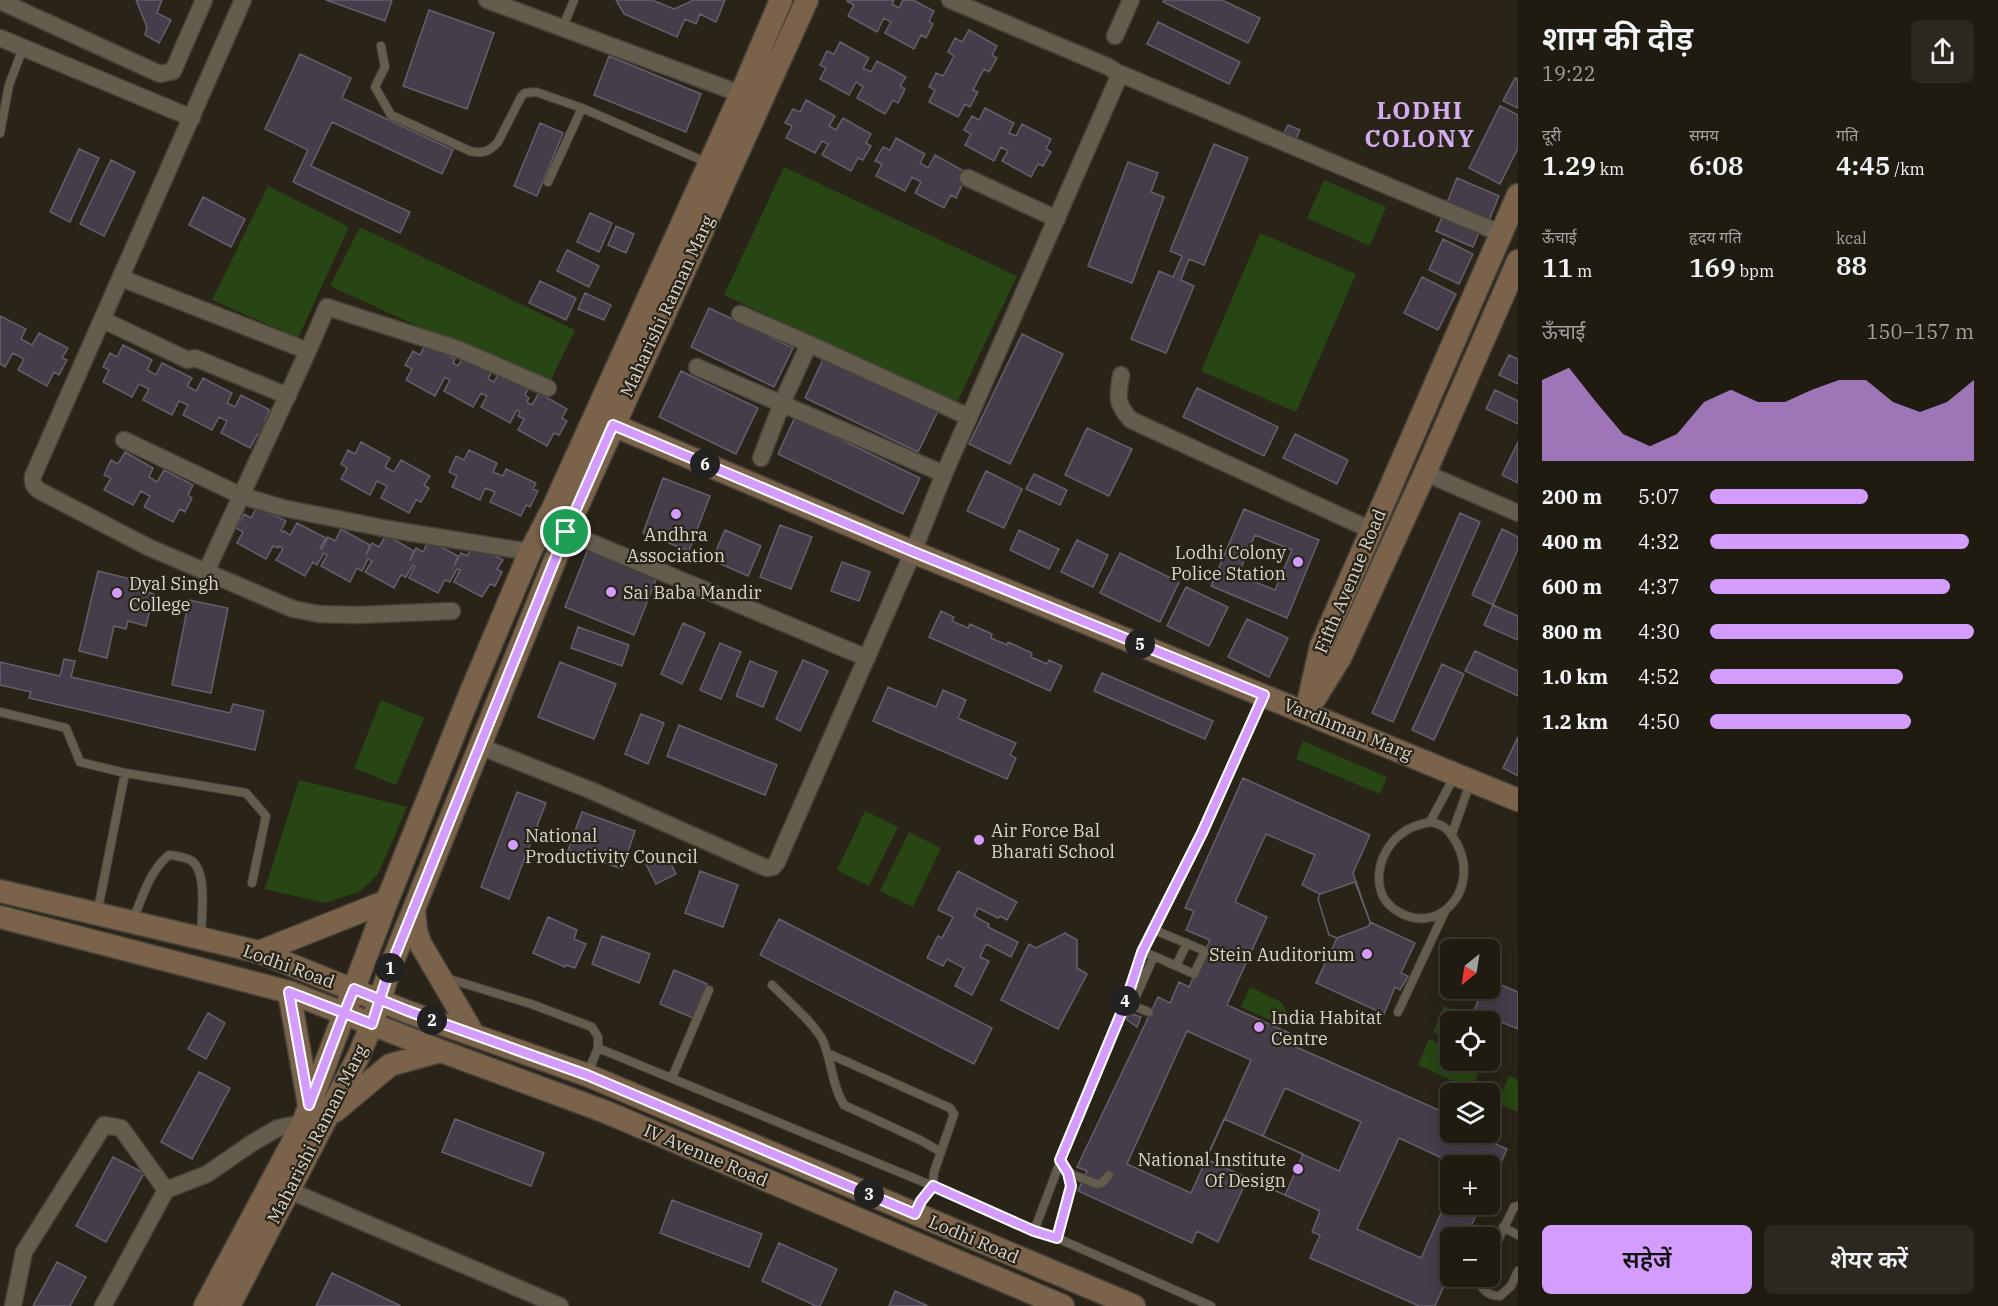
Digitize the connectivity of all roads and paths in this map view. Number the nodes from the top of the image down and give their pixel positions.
1 (204, 0) edge
2 (243, 0) edge
3 (487, 0) edge
4 (574, 0) edge
5 (781, 0) edge
6 (807, 0) edge
7 (950, 0) edge
8 (1131, 0) edge
9 (0, 1) edge
10 (563, 27) junction
11 (1115, 36) dead end
12 (0, 38) edge
13 (381, 46) dead end
14 (23, 48) junction
15 (1116, 72) junction
16 (0, 81) edge
17 (9, 85) junction
18 (741, 94) junction
19 (582, 108) junction
20 (192, 118) junction
21 (0, 133) edge
22 (709, 164) junction
23 (968, 178) dead end
24 (548, 182) dead end
25 (1518, 195) edge
26 (1057, 219) junction
27 (1500, 233) junction
28 (1489, 257) junction
29 (1517, 266) edge
30 (121, 278) junction
31 (740, 314) dead end
32 (103, 320) junction
33 (809, 344) junction
34 (308, 351) junction
35 (697, 367) dead end
36 (1121, 375) dead end
37 (548, 388) dead end
38 (288, 396) junction
39 (782, 403) junction
40 (969, 417) junction
41 (613, 425) junction
42 (124, 440) dead end
43 (761, 458) dead end
44 (1425, 473) junction
45 (944, 474) junction
46 (242, 496) junction
47 (1518, 513) edge
48 (1371, 530) junction
49 (566, 532) junction
50 (530, 552) junction
51 (914, 552) junction
52 (206, 572) junction
53 (453, 611) dead end
54 (867, 658) junction
55 (1264, 695) junction
56 (0, 711) edge
57 (1306, 712) junction
58 (479, 746) junction
59 (125, 772) junction
60 (1463, 777) junction
61 (1518, 800) edge
62 (1430, 822) junction
63 (1452, 834) junction
64 (252, 883) dead end
65 (0, 891) edge
66 (387, 901) junction
67 (414, 909) junction
68 (1445, 911) junction
69 (97, 914) junction
70 (0, 917) edge
71 (132, 922) junction
72 (1152, 929) junction
73 (201, 939) junction
74 (1187, 943) junction
75 (259, 952) junction
76 (1142, 952) junction
77 (1154, 956) junction
78 (1176, 966) junction
79 (440, 976) junction
80 (771, 985) dead end
81 (354, 989) junction
82 (709, 990) dead end
83 (289, 992) junction
84 (380, 1000) junction
85 (1128, 1005) junction
86 (1149, 1012) dead end
87 (1398, 1012) dead end
88 (344, 1013) junction
89 (372, 1024) junction
90 (474, 1035) junction
91 (598, 1048) junction
92 (441, 1051) junction
93 (827, 1053) junction
94 (587, 1075) junction
95 (672, 1078) junction
96 (314, 1114) junction
97 (941, 1152) junction
98 (1060, 1160) junction
99 (1068, 1173) junction
100 (1109, 1175) dead end
101 (933, 1186) junction
102 (166, 1190) junction
103 (288, 1190) junction
104 (1518, 1206) edge
105 (915, 1214) junction
106 (1503, 1227) junction
107 (1034, 1231) junction
108 (1500, 1234) edge
109 (1518, 1235) edge
110 (1057, 1238) junction
111 (1518, 1271) edge
112 (1481, 1287) edge
113 (1500, 1296) junction
114 (12, 1306) edge
115 (104, 1306) edge
116 (206, 1306) edge
117 (229, 1306) edge
118 (560, 1306) edge
119 (1063, 1306) edge
120 (1134, 1306) edge
121 (1212, 1306) edge
122 (1495, 1306) edge

1 - 9 street
2 - 20 street
3 - 10 street
4 - 10 lane
5 - 18 main road, Maharishi Raman Marg
6 - 41 main road, Maharishi Raman Marg
7 - 15 street
8 - 11 street
10 - 18 street
12 - 14 street
13 - 19 lane
14 - 17 lane
14 - 20 street
15 - 26 street
15 - 27 street
16 - 17 lane
17 - 21 lane
18 - 22 main road, Maharishi Raman Marg
19 - 22 lane
19 - 24 lane
20 - 30 street
22 - 50 main road, Maharishi Raman Marg
23 - 26 street
25 - 27 main road, Fifth Avenue Road
26 - 40 street
27 - 28 main road, Fifth Avenue Road
28 - 29 main road
28 - 48 main road, Fifth Avenue Road
29 - 44 main road, Fifth Avenue Road
30 - 32 street
30 - 34 street
31 - 33 street
32 - 38 street
32 - 52 street
33 - 39 street
33 - 40 street
34 - 37 street
34 - 38 street
35 - 39 street
36 - 48 street
38 - 46 street
39 - 43 street
39 - 45 street
40 - 45 street
41 - 49 main road, Maharishi Raman Marg
41 - 51 main road, Vardhman Marg
42 - 46 street
44 - 47 street
44 - 57 main road, Fifth Avenue Road
45 - 51 street
46 - 50 street
46 - 52 street
48 - 57 main road, Fifth Avenue Road
49 - 54 street
49 - 58 main road, Maharishi Raman Marg
50 - 66 main road, Maharishi Raman Marg
51 - 54 street
51 - 55 main road, Vardhman Marg
52 - 53 street
54 - 58 street
55 - 57 main road, Vardhman Marg
55 - 72 lane
56 - 59 lane
57 - 60 main road, Vardhman Marg
58 - 67 main road, Maharishi Raman Marg
59 - 64 lane
59 - 69 lane
60 - 61 main road, Vardhman Marg
60 - 62 lane
60 - 63 lane
62 - 63 lane
62 - 68 lane
63 - 68 lane
65 - 69 main road, Lodhi Road
66 - 75 main road
66 - 81 main road, Maharishi Raman Marg
67 - 79 main road
67 - 84 main road, Maharishi Raman Marg
68 - 87 lane
69 - 71 main road, Lodhi Road
70 - 83 main road, Lodhi Road
71 - 73 main road, Lodhi Road
71 - 73 lane
72 - 74 lane
72 - 76 lane
73 - 75 main road, Lodhi Road
74 - 78 lane
74 - 78 lane
75 - 81 main road, Lodhi Road
76 - 77 lane
76 - 85 lane
77 - 78 lane
77 - 85 lane
79 - 90 main road
79 - 91 lane
80 - 93 lane
81 - 84 main road, Lodhi Road
81 - 88 main road, Maharishi Raman Marg
82 - 95 lane
83 - 88 main road, Lodhi Road
83 - 96 main road
84 - 89 main road, Maharishi Raman Marg
84 - 90 main road, Lodhi Road
85 - 86 lane
85 - 98 lane
88 - 89 main road, IV Avenue Road
88 - 96 main road, Maharishi Raman Marg
89 - 92 main road, IV Avenue Road
89 - 96 main road, Maharishi Raman Marg
90 - 94 main road, Lodhi Road
91 - 94 lane
91 - 95 lane
92 - 96 main road
92 - 119 main road, IV Avenue Road
93 - 97 lane
93 - 97 lane
94 - 105 main road, Lodhi Road
95 - 101 lane
96 - 102 street
96 - 103 main road, Maharishi Raman Marg
96 - 116 main road, Maharishi Raman Marg
97 - 101 lane
98 - 99 lane
98 - 107 lane
99 - 100 lane
99 - 110 lane
101 - 105 lane
101 - 107 lane
102 - 114 street
102 - 115 street
103 - 117 main road, Maharishi Raman Marg
103 - 118 street
104 - 106 lane
105 - 120 main road, Lodhi Road
106 - 108 lane
106 - 109 lane
107 - 110 lane
110 - 121 lane
111 - 113 lane
112 - 113 lane
113 - 122 lane

